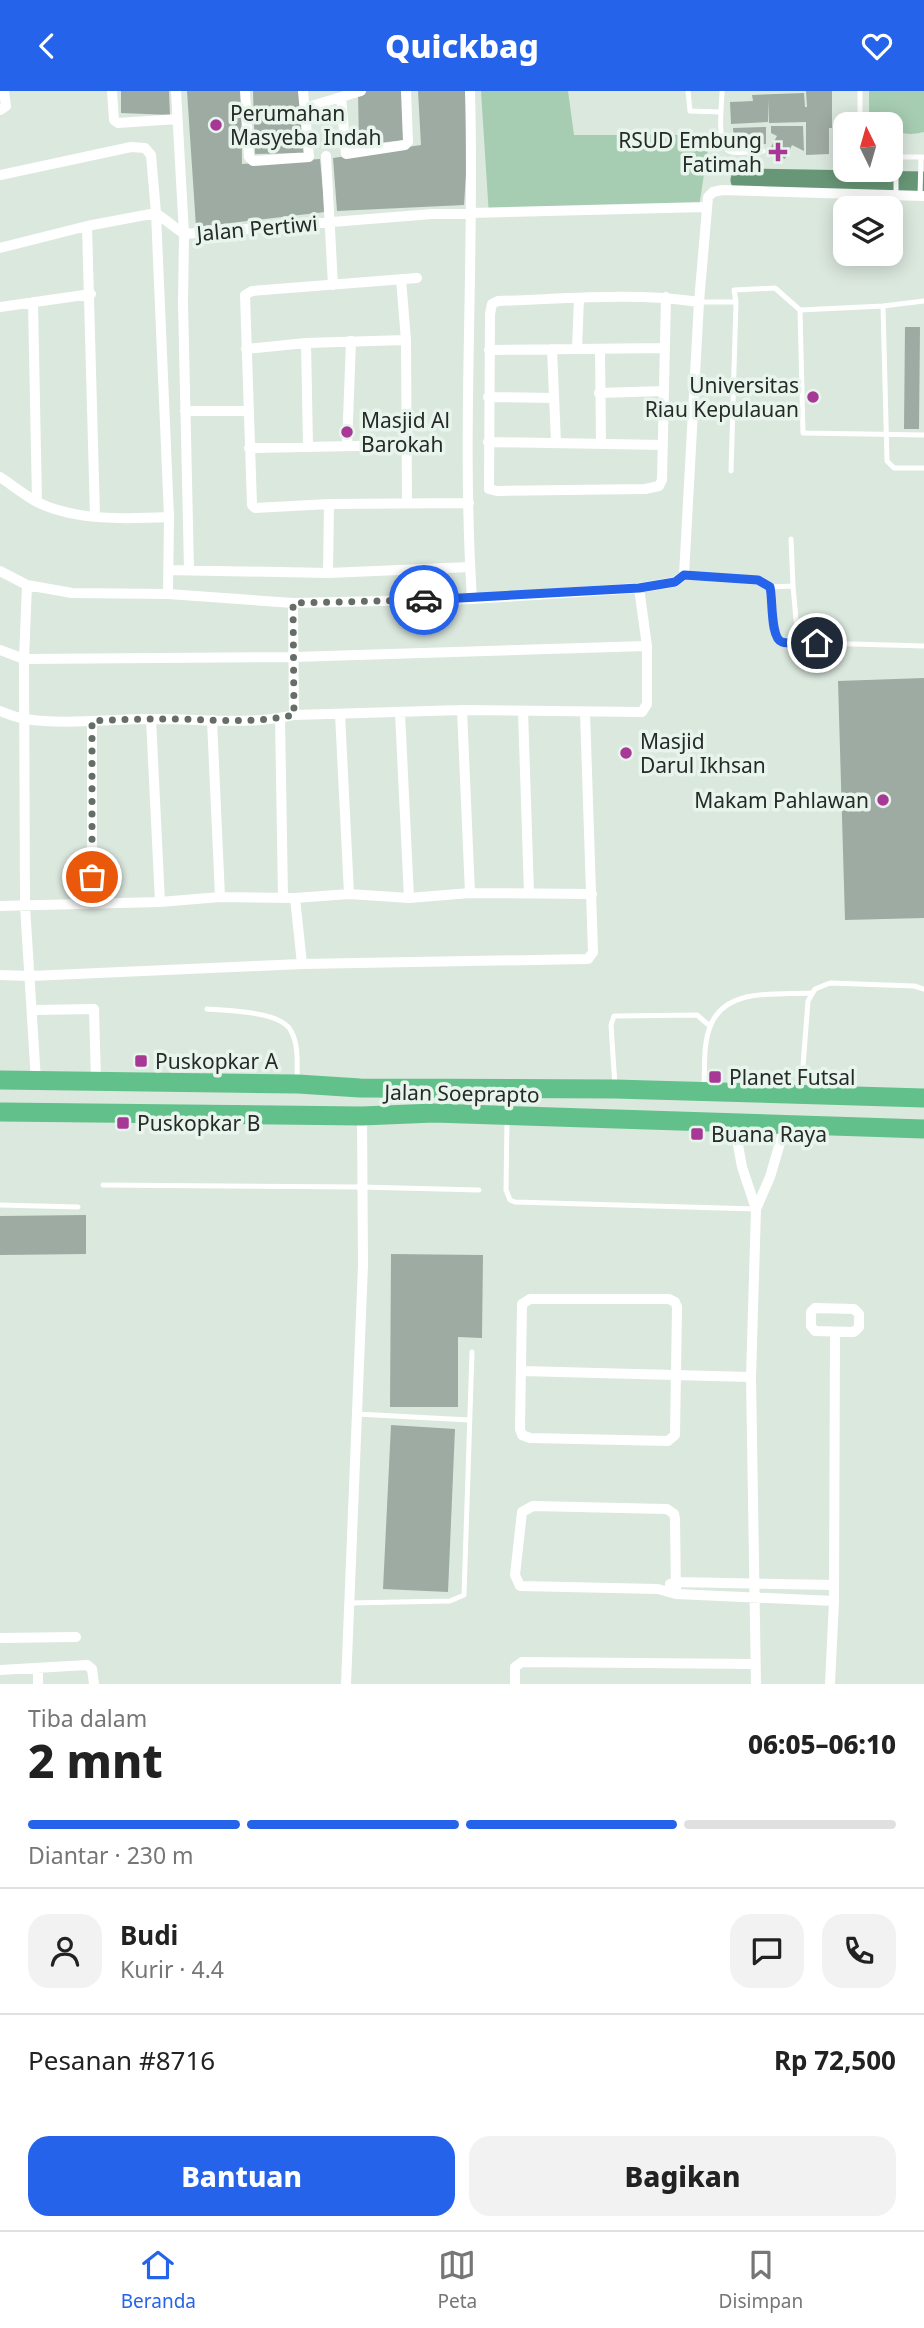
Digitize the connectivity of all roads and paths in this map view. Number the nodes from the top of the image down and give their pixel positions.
1 (4, 91) edge
2 (112, 91) edge
3 (176, 91) edge
4 (245, 91) edge
5 (303, 91) edge
6 (361, 91) edge
7 (406, 91) edge
8 (470, 91) edge
9 (688, 91) edge
10 (722, 91) edge
11 (860, 91) edge
12 (341, 98) junction
13 (305, 108) junction
14 (0, 110) edge
15 (721, 112) junction
16 (860, 112) edge
17 (177, 119) junction
18 (763, 151) dead end
19 (346, 154) junction
20 (326, 156) junction
21 (309, 157) junction
22 (903, 159) edge
23 (921, 159) edge
24 (0, 175) edge
25 (895, 182) edge
26 (896, 192) junction
27 (921, 193) edge
28 (705, 207) junction
29 (156, 213) junction
30 (471, 213) junction
31 (329, 221) junction
32 (87, 226) junction
33 (184, 234) junction
34 (0, 248) edge
35 (417, 278) dead end
36 (401, 279) junction
37 (332, 285) junction
38 (91, 293) junction
39 (666, 297) junction
40 (579, 298) junction
41 (924, 301) edge
42 (33, 302) junction
43 (699, 302) junction
44 (736, 302) junction
45 (883, 306) junction
46 (0, 307) edge
47 (800, 310) junction
48 (406, 340) junction
49 (351, 341) junction
50 (306, 343) junction
51 (665, 348) junction
52 (246, 349) junction
53 (489, 349) junction
54 (552, 349) junction
55 (577, 349) junction
56 (600, 349) junction
57 (664, 391) junction
58 (599, 393) junction
59 (488, 397) junction
60 (554, 398) junction
61 (186, 411) junction
62 (248, 411) junction
63 (886, 435) junction
64 (924, 435) edge
65 (488, 442) junction
66 (556, 443) junction
67 (601, 444) junction
68 (407, 445) junction
69 (663, 445) junction
70 (308, 446) junction
71 (347, 446) junction
72 (249, 448) junction
73 (924, 468) edge
74 (731, 471) dead end
75 (0, 477) edge
76 (37, 502) junction
77 (407, 503) junction
78 (469, 503) junction
79 (329, 504) junction
80 (95, 516) junction
81 (169, 517) junction
82 (791, 539) dead end
83 (470, 567) junction
84 (189, 569) junction
85 (169, 570) junction
86 (0, 571) edge
87 (328, 573) junction
88 (684, 575) junction
89 (27, 585) junction
90 (793, 586) junction
91 (770, 587) junction
92 (639, 588) junction
93 (167, 594) junction
94 (472, 599) junction
95 (293, 603) junction
96 (798, 642) junction
97 (647, 646) junction
98 (924, 646) edge
99 (0, 650) edge
100 (294, 657) junction
101 (24, 659) junction
102 (463, 710) junction
103 (0, 711) edge
104 (523, 711) junction
105 (585, 712) junction
106 (400, 713) junction
107 (340, 714) junction
108 (294, 715) junction
109 (280, 718) junction
110 (25, 719) junction
111 (151, 719) junction
112 (212, 720) junction
113 (92, 721) junction
114 (470, 893) junction
115 (529, 893) junction
116 (349, 894) junction
117 (592, 894) junction
118 (220, 897) junction
119 (283, 897) junction
120 (295, 898) junction
121 (409, 898) junction
122 (160, 902) junction
123 (92, 903) junction
124 (25, 905) junction
125 (0, 906) edge
126 (302, 964) junction
127 (0, 975) edge
128 (31, 976) junction
129 (924, 989) edge
130 (811, 993) junction
131 (207, 1009) dead end
132 (33, 1010) junction
133 (710, 1026) junction
134 (0, 1080) edge
135 (36, 1081) junction
136 (96, 1081) junction
137 (298, 1084) junction
138 (433, 1089) junction
139 (615, 1089) junction
140 (704, 1093) junction
141 (801, 1095) junction
142 (924, 1098) edge
143 (0, 1112) edge
144 (434, 1113) junction
145 (362, 1116) junction
146 (507, 1116) junction
147 (734, 1123) junction
148 (785, 1126) junction
149 (924, 1129) edge
150 (103, 1185) dead end
151 (361, 1187) junction
152 (479, 1191) dead end
153 (0, 1205) edge
154 (78, 1207) dead end
155 (756, 1209) junction
156 (835, 1332) junction
157 (471, 1352) dead end
158 (521, 1371) junction
159 (677, 1375) junction
160 (751, 1377) junction
161 (357, 1414) junction
162 (469, 1420) junction
163 (754, 1584) junction
164 (834, 1585) junction
165 (676, 1588) junction
166 (754, 1599) junction
167 (834, 1601) junction
168 (349, 1603) junction
169 (76, 1637) dead end
170 (0, 1638) edge
171 (755, 1664) junction
172 (37, 1669) junction
173 (0, 1670) edge
174 (38, 1684) edge
175 (94, 1684) edge
176 (346, 1684) edge
177 (515, 1684) edge
178 (756, 1684) edge
179 (830, 1684) edge

1 - 14 street
2 - 17 street
3 - 17 street
4 - 21 street
5 - 13 street
6 - 12 street
7 - 19 street
8 - 30 street
9 - 15 lane
10 - 15 lane
11 - 16 lane
12 - 13 street
12 - 19 street
13 - 21 street
15 - 18 lane
17 - 33 street
19 - 20 street
20 - 21 street
20 - 31 street, Jalan Pertiwi
22 - 23 lane
23 - 27 lane
24 - 29 street
25 - 26 lane
26 - 27 street
26 - 28 street
28 - 30 street, Jalan Pertiwi
28 - 43 street
29 - 32 street
29 - 33 street
29 - 81 street
30 - 31 street, Jalan Pertiwi
30 - 78 street
31 - 33 street, Jalan Pertiwi
31 - 37 street
32 - 34 street
32 - 38 street
33 - 61 street
35 - 36 street
36 - 37 street
36 - 48 street
37 - 52 street
38 - 42 street
38 - 80 street
39 - 40 street
39 - 43 street
39 - 51 street
40 - 53 street
40 - 55 street
41 - 45 lane
42 - 46 street
42 - 76 street
43 - 44 lane
43 - 88 street
44 - 47 lane
44 - 74 lane
45 - 47 lane
45 - 63 lane
47 - 63 lane
48 - 49 street
48 - 68 street
49 - 50 street
49 - 71 street
50 - 52 street
50 - 70 street
51 - 56 street
51 - 57 street
52 - 62 street
53 - 54 street
53 - 59 street
54 - 55 street
54 - 60 street
55 - 56 street
56 - 58 street
57 - 58 street
57 - 69 street
58 - 67 street
59 - 60 street
59 - 65 street
60 - 66 street
61 - 62 street
61 - 84 street
62 - 72 street
63 - 64 lane
63 - 73 lane
65 - 66 street
65 - 69 street
66 - 67 street
67 - 69 street
68 - 71 street
68 - 77 street
70 - 71 street
70 - 72 street
72 - 79 street
75 - 76 street
76 - 80 street
77 - 78 street
77 - 79 street
78 - 83 street
79 - 87 street
80 - 81 street
81 - 85 street
82 - 90 lane
83 - 87 street
83 - 94 street
84 - 85 street
84 - 87 street
85 - 93 street
86 - 89 street
88 - 91 lane
88 - 92 street
89 - 93 street
89 - 101 street
90 - 91 lane
90 - 96 lane
91 - 96 lane
92 - 94 street
92 - 97 street
93 - 95 street
94 - 95 street
95 - 100 street
96 - 98 lane
97 - 100 street
97 - 105 street
99 - 101 street
100 - 101 street
100 - 108 street
101 - 110 street
102 - 104 street
102 - 106 street
102 - 114 street
103 - 110 street
104 - 105 street
104 - 115 street
105 - 117 street
106 - 107 street
106 - 121 street
107 - 108 street
107 - 116 street
108 - 109 street
109 - 112 street
109 - 119 street
110 - 113 street
110 - 124 street
111 - 112 street
111 - 113 street
111 - 122 street
112 - 118 street
113 - 123 street
114 - 115 street
114 - 121 street
115 - 117 street
116 - 120 street
116 - 121 street
117 - 126 street
118 - 119 street
118 - 122 street
119 - 120 street
120 - 126 street
122 - 123 street
123 - 124 street
124 - 125 street
124 - 128 street
126 - 128 street
127 - 128 street
128 - 132 street
129 - 130 lane
130 - 133 lane
130 - 141 lane
131 - 137 lane
132 - 135 street
132 - 136 street
133 - 139 lane
133 - 140 lane
134 - 135 highway, Jalan Soeprapto
135 - 136 highway, Jalan Soeprapto
136 - 137 highway, Jalan Soeprapto
137 - 138 highway, Jalan Soeprapto
138 - 139 highway, Jalan Soeprapto
138 - 144 highway
139 - 140 highway, Jalan Soeprapto
140 - 141 highway, Jalan Soeprapto
141 - 142 highway, Jalan Soeprapto
143 - 145 highway, Jalan Soeprapto
144 - 145 highway, Jalan Soeprapto
144 - 146 highway, Jalan Soeprapto
145 - 151 street
146 - 147 highway, Jalan Soeprapto
146 - 155 lane
147 - 148 highway, Jalan Soeprapto
147 - 155 street
148 - 149 highway, Jalan Soeprapto
148 - 155 street
150 - 151 lane
151 - 152 lane
151 - 161 street
153 - 154 lane
155 - 160 street
156 - 156 street
156 - 164 street
157 - 162 lane
158 - 159 street
158 - 159 street
158 - 159 street
159 - 160 street
160 - 163 street
161 - 162 lane
161 - 168 street
162 - 168 lane
163 - 164 street
163 - 165 street
163 - 166 street
164 - 167 street
165 - 165 street
165 - 166 street
166 - 167 street
166 - 171 street
167 - 179 street
168 - 176 street
169 - 170 street
171 - 177 street
171 - 178 street
172 - 173 street
172 - 174 street
172 - 175 street

